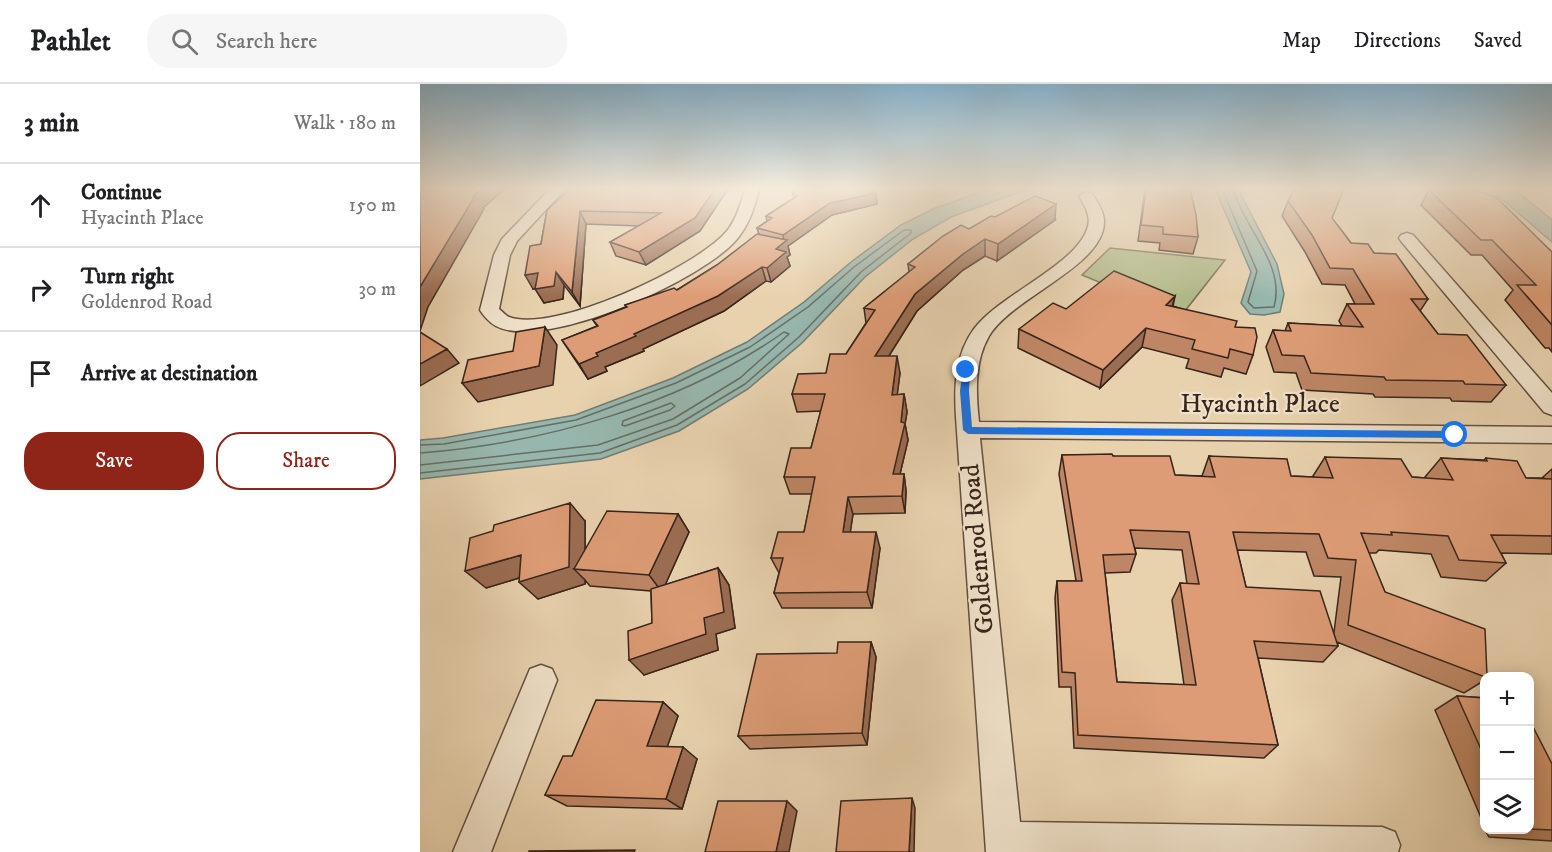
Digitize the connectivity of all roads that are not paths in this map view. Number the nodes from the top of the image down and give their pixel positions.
1 (521, 225) edge
2 (738, 225) edge
3 (1095, 225) edge
4 (1407, 238) dead end
5 (1552, 407) edge
6 (968, 430) junction
7 (1552, 435) edge
8 (541, 680) dead end
9 (1382, 845) dead end
10 (1004, 846) edge
11 (472, 852) edge

1 - 2 street
3 - 6 street, Goldenrod Road
4 - 5 street
6 - 7 street, Hyacinth Place
6 - 10 street, Goldenrod Road
8 - 11 street
9 - 10 street

